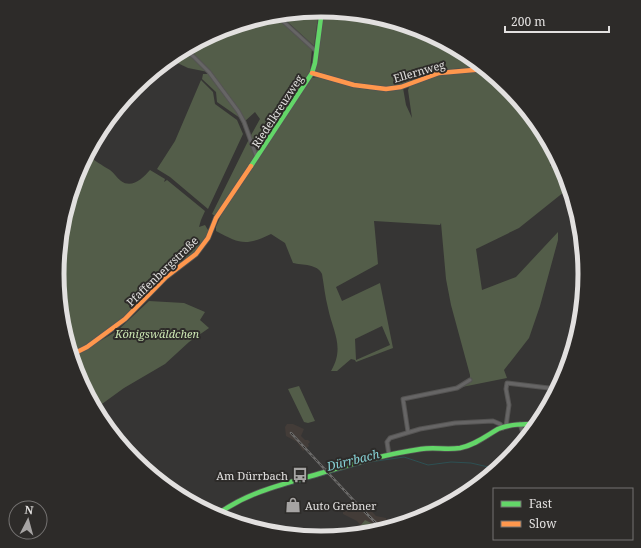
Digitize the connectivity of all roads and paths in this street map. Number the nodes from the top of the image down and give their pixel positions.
1 (321, 17) edge
2 (282, 20) edge
3 (317, 52) junction
4 (189, 53) edge
5 (476, 70) edge
6 (312, 73) junction
7 (257, 158) junction
8 (76, 353) edge
9 (470, 380) dead end
10 (551, 388) edge
11 (520, 424) junction
12 (529, 424) edge
13 (504, 427) junction
14 (408, 432) junction
15 (523, 432) edge
16 (389, 455) junction
17 (222, 511) edge

1 - 3 street
2 - 3 street
3 - 6 street, Riedelkreuzweg
4 - 7 street
5 - 6 street, Ellernweg
6 - 7 street, Riedelkreuzweg
7 - 8 street, Pfaffenbergstraße
9 - 14 street
10 - 13 street
11 - 12 street
11 - 13 street
11 - 15 street
13 - 14 street
13 - 16 street
14 - 16 street
16 - 17 street

